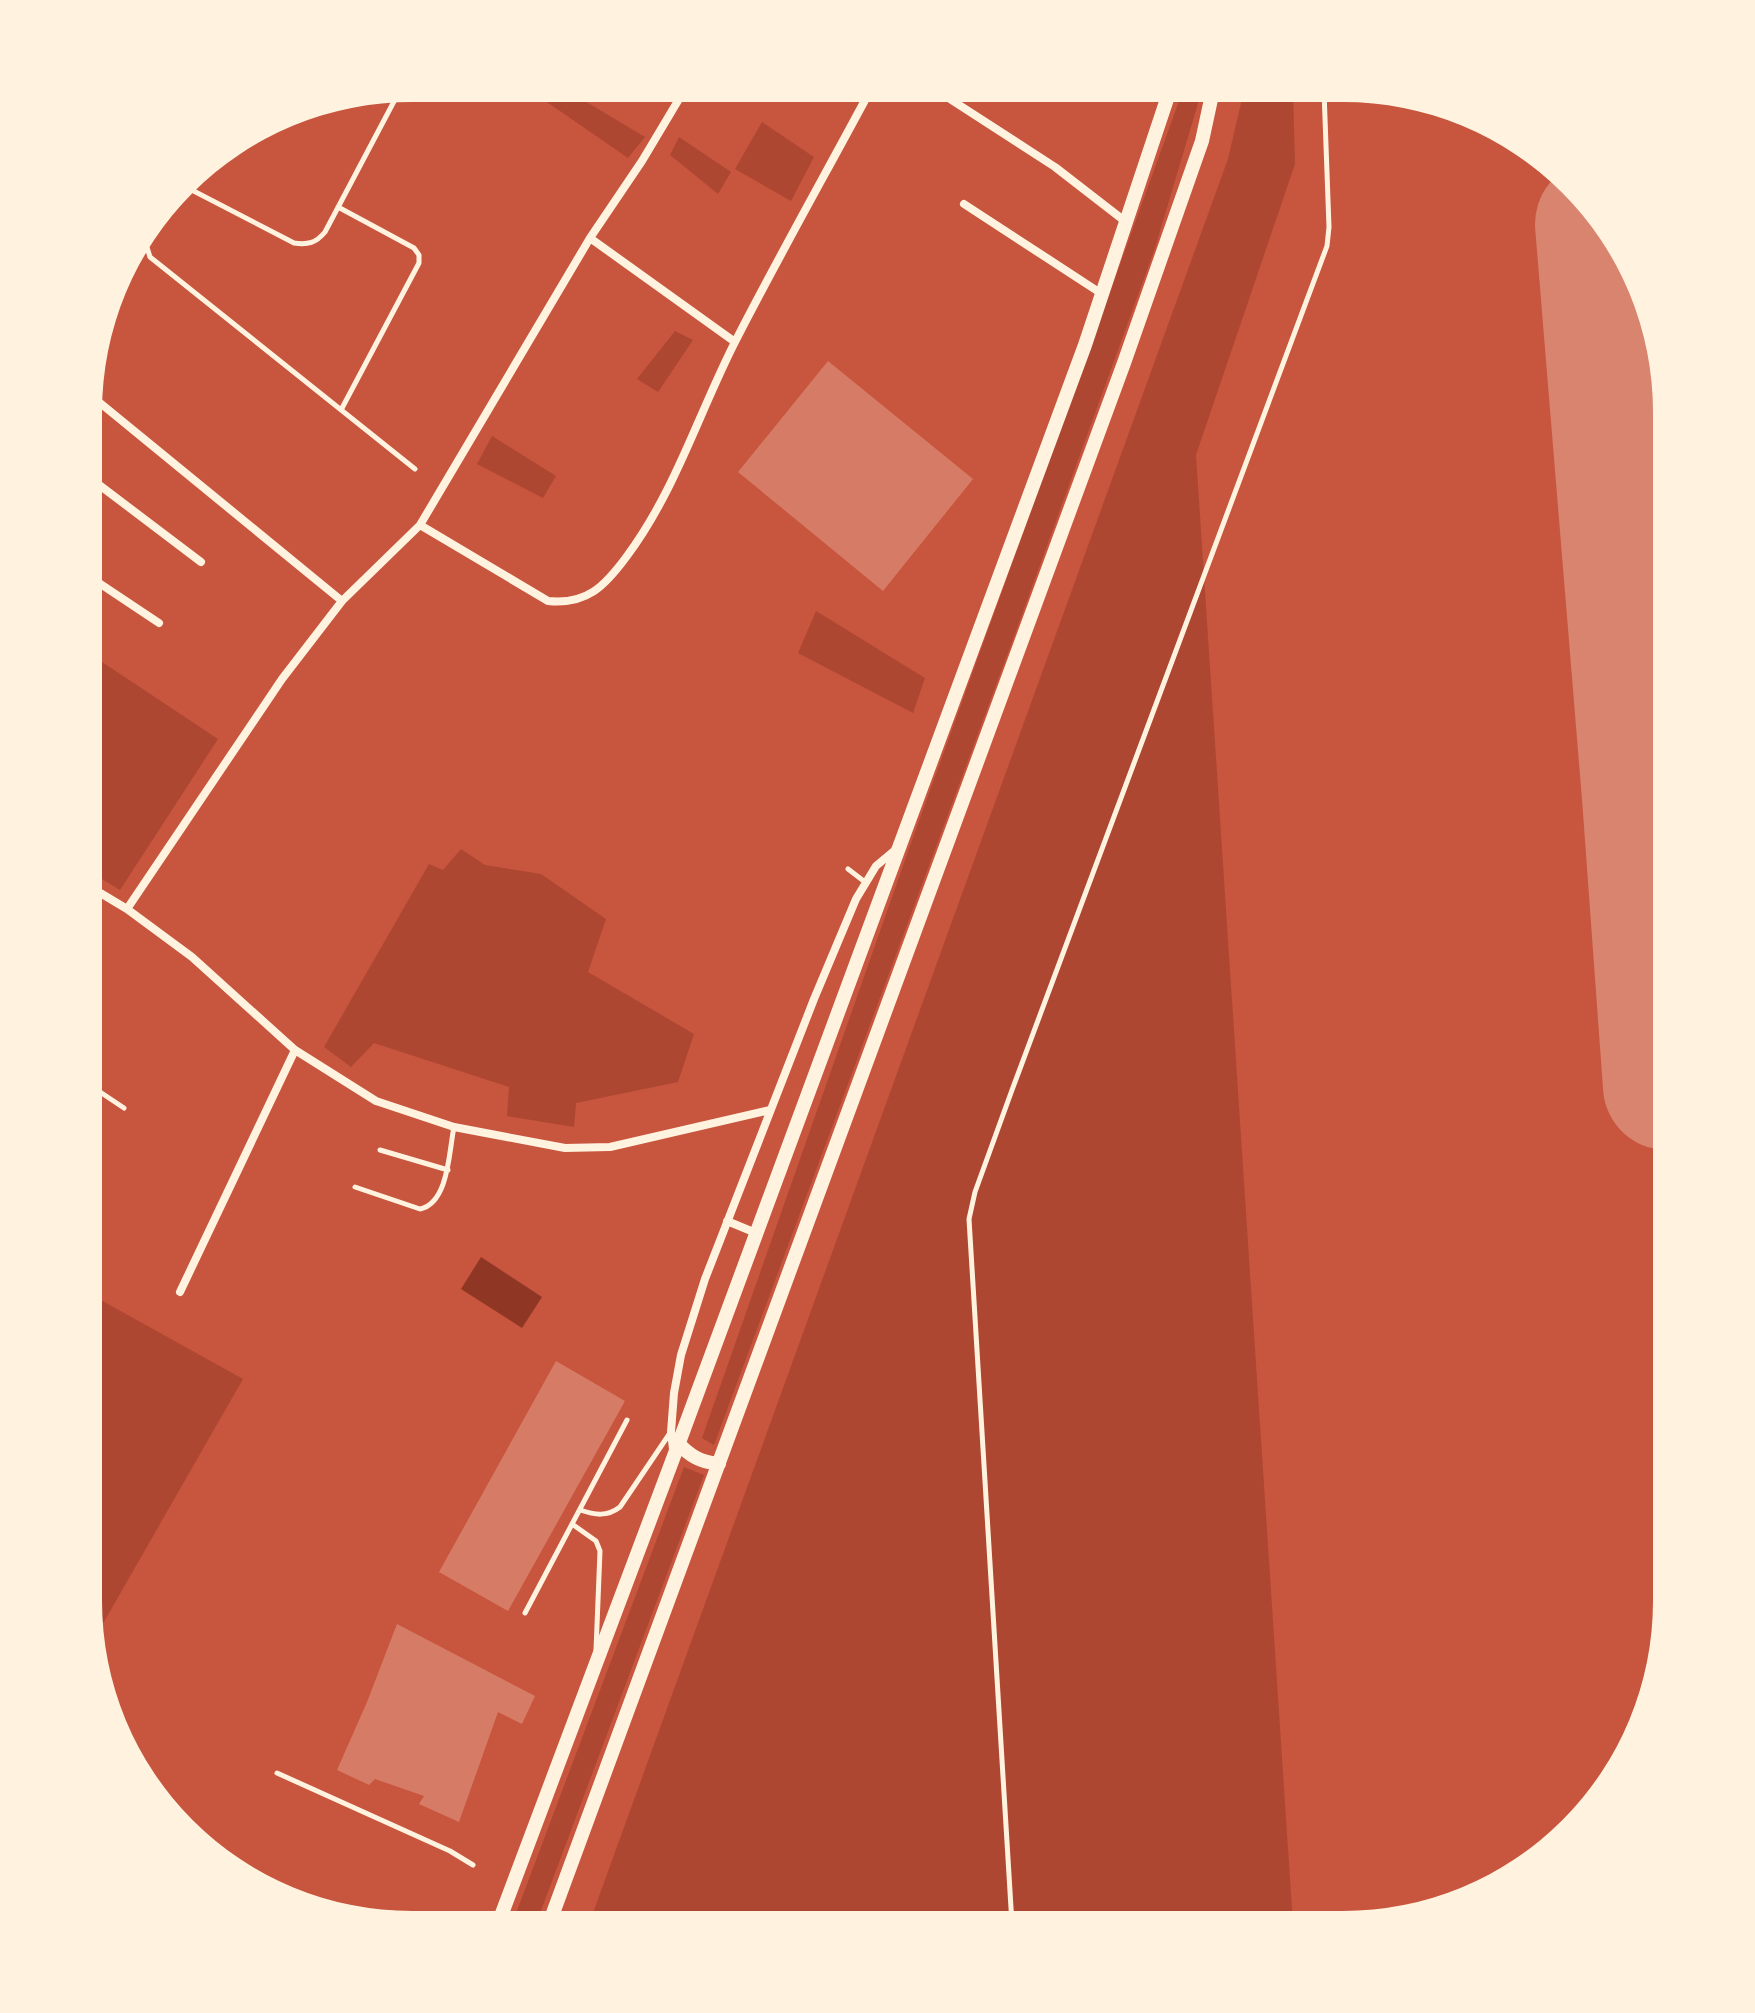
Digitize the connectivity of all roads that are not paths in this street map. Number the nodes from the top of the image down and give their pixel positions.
1 (677, 102) edge
2 (864, 102) edge
3 (955, 102) edge
4 (1166, 102) edge
5 (1210, 102) edge
6 (1324, 102) edge
7 (393, 103) edge
8 (195, 191) edge
9 (964, 204) dead end
10 (338, 207) junction
11 (1126, 222) junction
12 (590, 238) junction
13 (148, 250) edge
14 (1102, 294) junction
15 (735, 342) junction
16 (102, 405) edge
17 (341, 410) junction
18 (415, 469) dead end
19 (102, 487) edge
20 (420, 525) junction
21 (201, 562) dead end
22 (102, 585) edge
23 (342, 601) junction
24 (159, 623) dead end
25 (898, 848) junction
26 (848, 869) dead end
27 (865, 882) junction
28 (102, 894) edge
29 (127, 909) junction
30 (295, 1050) junction
31 (102, 1093) edge
32 (124, 1108) dead end
33 (770, 1110) junction
34 (454, 1127) junction
35 (380, 1150) dead end
36 (448, 1170) junction
37 (355, 1187) dead end
38 (727, 1221) junction
39 (756, 1233) junction
40 (180, 1292) dead end
41 (627, 1420) dead end
42 (674, 1444) junction
43 (719, 1464) junction
44 (580, 1510) junction
45 (572, 1524) junction
46 (525, 1613) dead end
47 (594, 1667) junction
48 (277, 1773) dead end
49 (473, 1865) dead end
50 (503, 1911) edge
51 (554, 1911) edge
52 (1011, 1911) edge

1 - 12 street
2 - 15 street
3 - 11 street
4 - 11 main road
5 - 43 main road
6 - 52 lane
7 - 10 lane
8 - 10 lane
9 - 14 street
10 - 17 lane
11 - 14 main road
12 - 15 street
12 - 20 street
13 - 17 lane
14 - 25 main road
15 - 20 street
16 - 23 street
17 - 18 lane
19 - 21 street
20 - 23 street
22 - 24 street
23 - 29 street
25 - 27 street
25 - 39 main road
26 - 27 lane
27 - 33 street
28 - 29 street
29 - 30 street
30 - 34 street
30 - 40 street
31 - 32 lane
33 - 34 street
33 - 38 street
34 - 36 lane
35 - 36 lane
36 - 37 lane
38 - 39 street
38 - 42 street
39 - 42 main road
41 - 44 lane
42 - 43 main road
42 - 44 lane
42 - 47 main road
43 - 51 main road
44 - 45 lane
45 - 46 lane
45 - 47 lane
47 - 50 main road
48 - 49 lane

